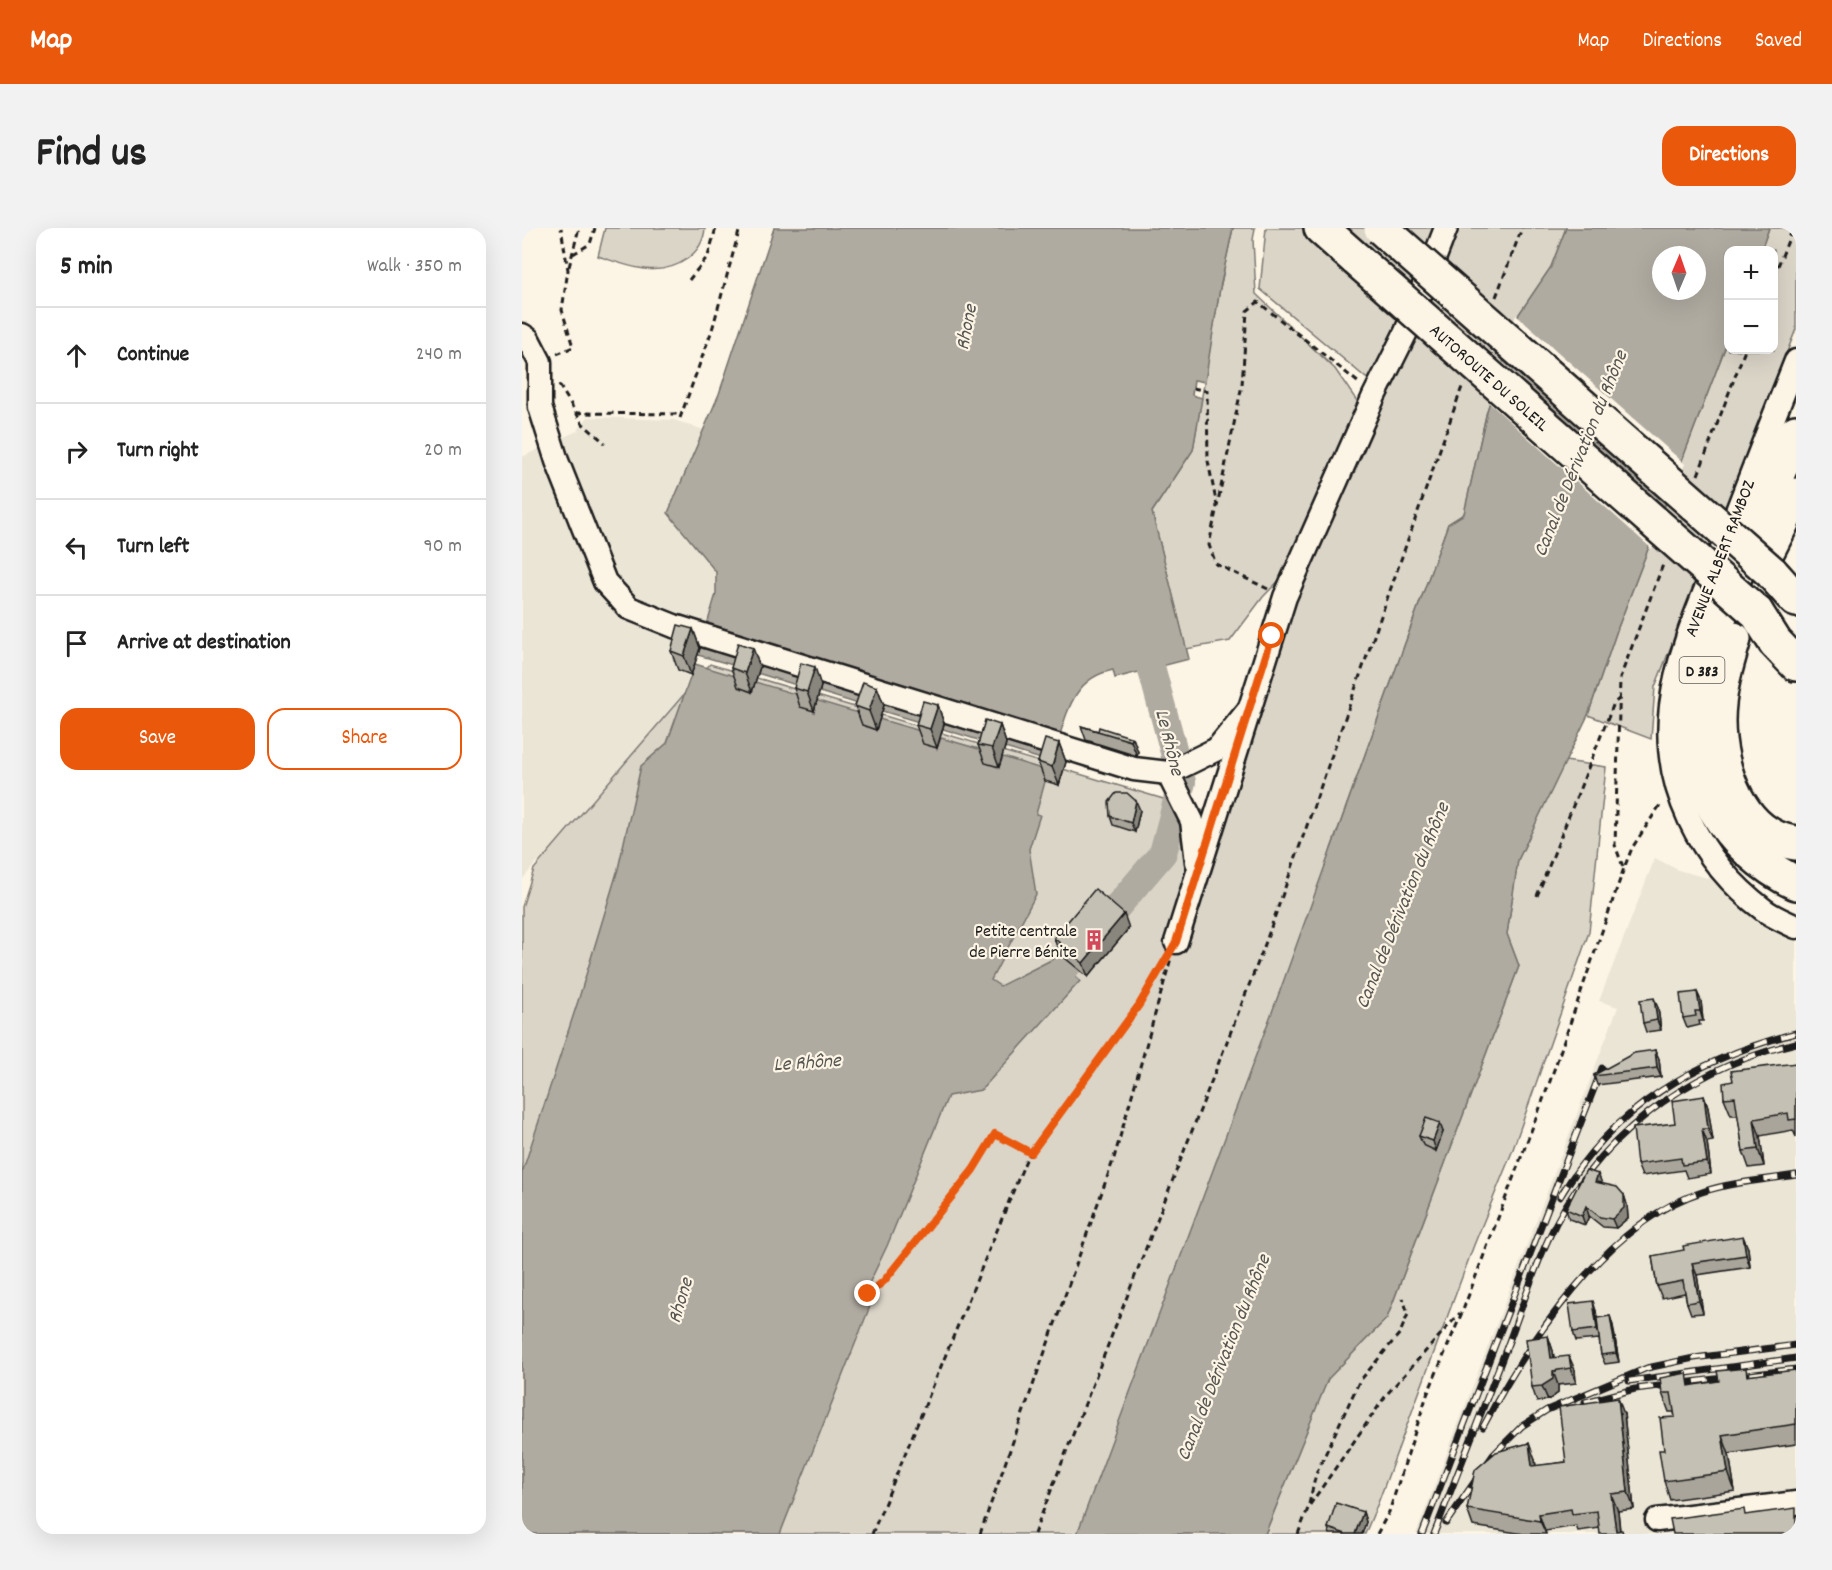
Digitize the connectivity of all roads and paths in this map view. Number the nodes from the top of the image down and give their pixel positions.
1 (561, 228) edge
2 (579, 228) edge
3 (595, 228) edge
4 (716, 228) edge
5 (740, 228) edge
6 (1321, 228) edge
7 (1381, 228) edge
8 (1446, 228) edge
9 (1522, 228) edge
10 (1793, 228) edge
11 (573, 254) junction
12 (1778, 264) edge
13 (568, 270) junction
14 (689, 280) dead end
15 (1493, 304) dead end
16 (522, 335) edge
17 (1743, 354) edge
18 (1796, 361) edge
19 (540, 362) junction
20 (1465, 379) dead end
21 (1193, 388) dead end
22 (1374, 396) junction
23 (576, 413) junction
24 (1796, 432) edge
25 (604, 443) dead end
26 (1695, 481) dead end
27 (1796, 495) edge
28 (1218, 508) junction
29 (1666, 558) dead end
30 (1784, 580) edge
31 (1285, 597) junction
32 (1796, 600) edge
33 (1756, 612) junction
34 (1796, 642) edge
35 (1796, 664) edge
36 (1618, 699) junction
37 (1247, 712) junction
38 (1168, 773) junction
39 (1675, 782) junction
40 (1796, 843) edge
41 (1198, 868) junction
42 (1624, 868) junction
43 (1796, 883) edge
44 (1537, 896) dead end
45 (1796, 927) edge
46 (1176, 942) junction
47 (1031, 1153) junction
48 (868, 1294) dead end
49 (1403, 1298) dead end
50 (1463, 1310) junction
51 (1796, 1503) edge
52 (1309, 1506) junction
53 (1657, 1520) dead end
54 (872, 1534) edge
55 (980, 1534) edge
56 (1034, 1534) edge
57 (1298, 1534) edge
58 (1377, 1534) edge

1 - 13 path
2 - 11 path
3 - 11 path
4 - 14 path
5 - 23 path
6 - 33 highway, AUTOROUTE DU SOLEIL, bridge
7 - 30 highway, bridge
8 - 22 street
9 - 15 path
10 - 12 path
11 - 13 path
13 - 19 path
16 - 19 street
17 - 26 path
18 - 39 street, AVENUE ALBERT RAMBOZ
19 - 23 path
19 - 38 street
20 - 56 path
21 - 28 path
22 - 28 path
22 - 31 street
23 - 25 path
24 - 43 highway, D 383
27 - 40 highway
28 - 31 path
29 - 36 path
30 - 32 highway
31 - 37 street
33 - 34 highway, AUTOROUTE DU SOLEIL
33 - 35 highway
36 - 42 path
36 - 44 path
37 - 38 street
37 - 41 street
38 - 41 street
39 - 42 path
39 - 45 street, AVENUE ALBERT RAMBOZ
41 - 46 street
42 - 50 path
46 - 47 path
46 - 55 path
47 - 48 path
47 - 54 path
49 - 52 path
50 - 52 path
50 - 58 path
51 - 53 street
52 - 57 path

